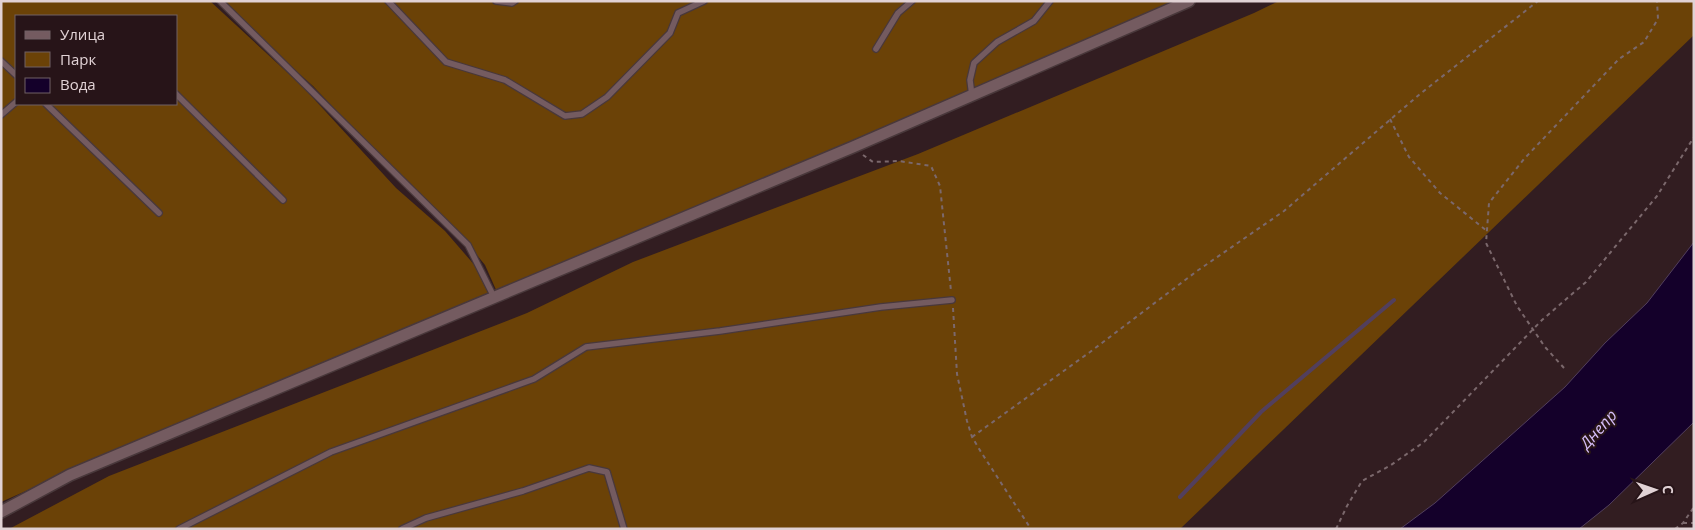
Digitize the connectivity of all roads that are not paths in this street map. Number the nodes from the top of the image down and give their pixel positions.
1 (220, 1) edge
2 (388, 1) edge
3 (496, 1) edge
4 (516, 1) edge
5 (704, 1) edge
6 (912, 1) edge
7 (1050, 1) edge
8 (1189, 1) edge
9 (876, 49) dead end
10 (1, 61) edge
11 (15, 75) edge
12 (178, 96) edge
13 (972, 96) junction
14 (15, 103) edge
15 (47, 105) edge
16 (1, 115) edge
17 (283, 200) dead end
18 (159, 212) dead end
19 (494, 297) junction
20 (952, 300) road end
21 (1, 512) edge
22 (179, 529) edge
23 (402, 529) edge
24 (624, 529) edge

1 - 19 lane
2 - 5 lane
3 - 4 lane
6 - 9 lane
7 - 13 lane
8 - 13 street
10 - 11 lane
12 - 17 lane
13 - 19 street
14 - 16 lane
15 - 18 lane
19 - 21 street
20 - 22 lane
23 - 24 lane

